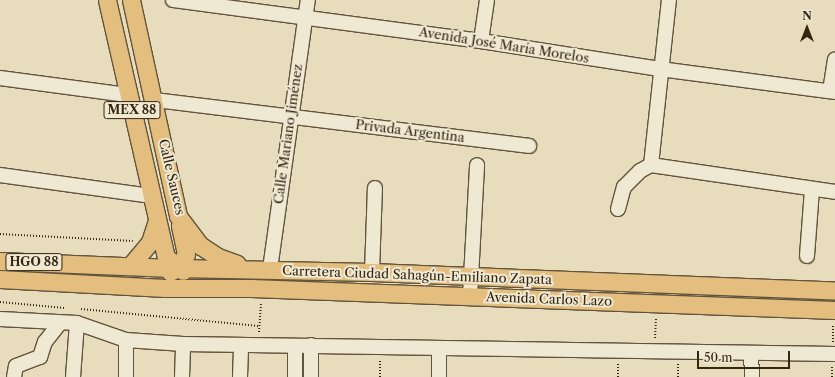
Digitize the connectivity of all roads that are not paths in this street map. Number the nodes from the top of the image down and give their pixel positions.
1 (107, 0) edge
2 (131, 0) edge
3 (173, 0) edge
4 (308, 0) edge
5 (487, 0) edge
6 (669, 0) edge
7 (306, 17) junction
8 (481, 41) junction
9 (835, 59) edge
10 (660, 69) junction
11 (0, 78) edge
12 (833, 92) edge
13 (128, 95) junction
14 (155, 100) junction
15 (290, 116) junction
16 (529, 146) dead end
17 (478, 165) dead end
18 (651, 165) junction
19 (0, 175) edge
20 (375, 188) dead end
21 (812, 189) junction
22 (835, 192) edge
23 (151, 196) junction
24 (618, 209) dead end
25 (178, 216) junction
26 (157, 220) junction
27 (807, 256) dead end
28 (0, 261) edge
29 (130, 266) junction
30 (178, 268) junction
31 (252, 268) junction
32 (270, 269) junction
33 (372, 272) junction
34 (473, 276) junction
35 (0, 279) edge
36 (68, 283) junction
37 (835, 290) edge
38 (258, 292) junction
39 (470, 296) junction
40 (835, 310) edge
41 (78, 316) junction
42 (0, 319) edge
43 (60, 323) junction
44 (126, 340) junction
45 (183, 344) junction
46 (241, 345) junction
47 (311, 345) junction
48 (296, 346) junction
49 (439, 348) junction
50 (835, 354) edge
51 (751, 355) junction
52 (14, 377) edge
53 (73, 377) edge
54 (126, 377) edge
55 (182, 377) edge
56 (240, 377) edge
57 (295, 377) edge
58 (311, 377) edge
59 (439, 377) edge
60 (752, 377) edge

1 - 13 main road, Calle Sauces / MEX 88
2 - 14 main road, Calle Sauces / MEX 88
3 - 7 street, Avenida José María Morelos
4 - 7 street, Calle Mariano Jiménez
5 - 8 street
6 - 10 street
7 - 8 street, Avenida José María Morelos
7 - 15 street, Calle Mariano Jiménez
8 - 10 street, Avenida José María Morelos
9 - 12 street
10 - 12 street, Avenida José María Morelos
10 - 18 street
11 - 13 street
13 - 23 main road, Calle Sauces / MEX 88
14 - 15 street, Privada Argentina
14 - 25 main road, Calle Sauces / MEX 88
15 - 16 street, Privada Argentina
15 - 32 street, Calle Mariano Jiménez
17 - 34 street
18 - 21 street
18 - 24 street
19 - 23 street
20 - 33 street
21 - 22 street
21 - 27 street
23 - 26 main road, Calle Sauces / MEX 88
25 - 30 main road
25 - 31 main road, Calle Sauces
26 - 29 main road, Calle Sauces
26 - 30 main road
28 - 29 main road, Carretera Ciudad Sahagún-Emiliano Zapata / HGO 88
29 - 30 main road, Carretera Ciudad Sahagún-Emiliano Zapata / HGO 88
30 - 31 main road, Carretera Ciudad Sahagún-Emiliano Zapata / HGO 88
30 - 36 main road
30 - 38 main road
31 - 32 main road, Carretera Ciudad Sahagún-Emiliano Zapata
32 - 33 main road, Carretera Ciudad Sahagún-Emiliano Zapata
33 - 34 main road, Carretera Ciudad Sahagún-Emiliano Zapata
34 - 37 main road, Carretera Ciudad Sahagún-Emiliano Zapata
34 - 39 street
35 - 36 main road, HGO 88
36 - 38 main road, HGO 88
38 - 39 main road, Avenida Carlos Lazo
39 - 40 main road, Avenida Carlos Lazo
41 - 43 street
41 - 44 street
41 - 53 street
42 - 43 street
43 - 52 street
44 - 45 street
44 - 54 street
45 - 46 street
45 - 55 street
46 - 48 street
46 - 56 street
47 - 48 street
47 - 49 street
47 - 58 street
48 - 57 street
49 - 51 street
49 - 59 street
50 - 51 street
51 - 60 street

